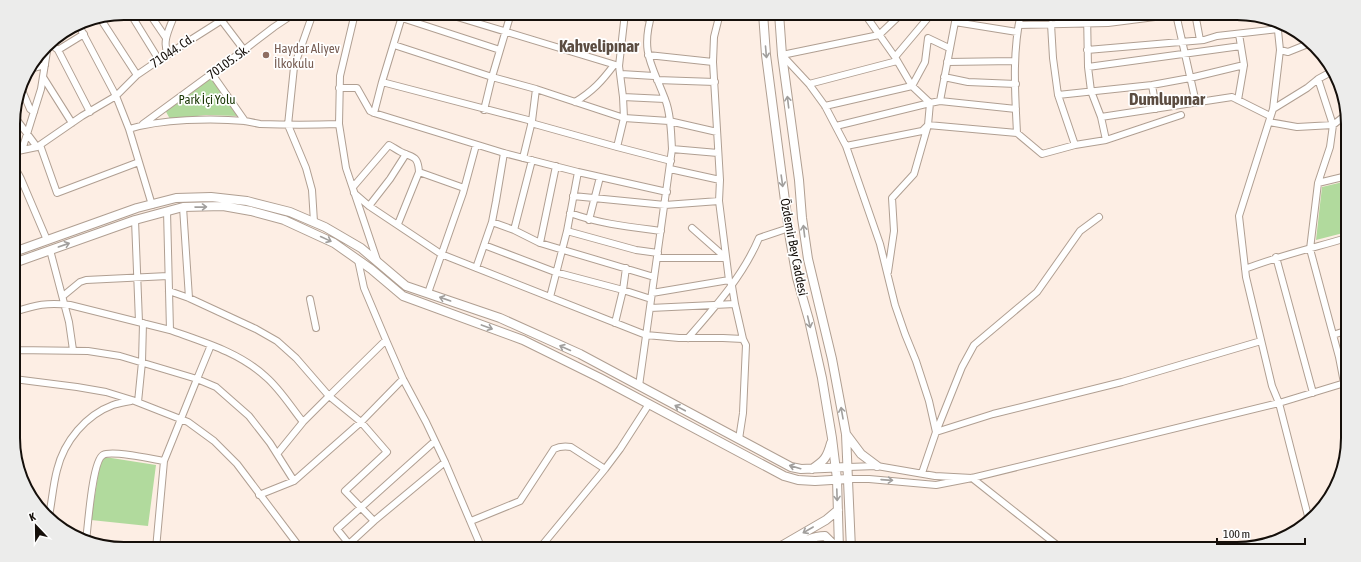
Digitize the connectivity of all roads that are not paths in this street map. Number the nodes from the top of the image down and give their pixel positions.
1 (134, 20) edge
2 (154, 20) edge
3 (172, 20) edge
4 (284, 20) edge
5 (311, 20) edge
6 (353, 20) edge
7 (401, 20) edge
8 (414, 20) edge
9 (474, 20) edge
10 (509, 20) edge
11 (624, 20) edge
12 (650, 20) edge
13 (718, 20) edge
14 (763, 20) edge
15 (780, 20) edge
16 (869, 20) edge
17 (895, 20) edge
18 (926, 20) edge
19 (1019, 20) edge
20 (1059, 20) edge
21 (1087, 20) edge
22 (1137, 20) edge
23 (1174, 20) edge
24 (1196, 20) edge
25 (222, 21) joint
26 (955, 22) joint
27 (103, 23) edge
28 (1051, 24) junction
29 (1058, 24) junction
30 (1087, 24) junction
31 (1019, 25) junction
32 (1278, 29) joint
33 (81, 30) edge
34 (506, 32) junction
35 (1017, 32) junction
36 (84, 34) junction
37 (1239, 34) junction
38 (879, 35) junction
39 (166, 38) junction
40 (1200, 40) junction
41 (1182, 42) junction
42 (394, 45) junction
43 (1242, 46) junction
44 (1304, 46) edge
45 (55, 47) edge
46 (950, 48) junction
47 (58, 50) junction
48 (244, 50) junction
49 (500, 50) junction
50 (1087, 50) junction
51 (1280, 50) junction
52 (168, 54) junction
53 (1185, 54) junction
54 (648, 55) junction
55 (782, 55) junction
56 (46, 56) edge
57 (896, 59) junction
58 (158, 60) junction
59 (1015, 61) junction
60 (713, 62) junction
61 (947, 62) junction
62 (45, 64) junction
63 (617, 65) junction
64 (1244, 65) junction
65 (38, 66) edge
66 (1088, 67) junction
67 (212, 74) junction
68 (621, 74) junction
69 (1328, 74) edge
70 (137, 75) junction
71 (43, 77) junction
72 (492, 77) junction
73 (944, 77) junction
74 (656, 78) junction
75 (1190, 78) junction
76 (1318, 79) junction
77 (382, 82) junction
78 (715, 82) junction
79 (809, 84) junction
80 (1016, 84) junction
81 (1152, 85) junction
82 (912, 86) junction
83 (339, 88) junction
84 (536, 89) junction
85 (1091, 91) junction
86 (1058, 95) junction
87 (24, 96) edge
88 (116, 96) junction
89 (624, 97) junction
90 (665, 99) junction
91 (1238, 100) junction
92 (940, 101) junction
93 (575, 102) junction
94 (930, 103) junction
95 (1196, 103) junction
96 (824, 106) junction
97 (1016, 109) junction
98 (1156, 109) junction
99 (1274, 109) junction
100 (484, 110) junction
101 (34, 112) junction
102 (90, 112) junction
103 (374, 113) junction
104 (1181, 115) dead end
105 (1101, 117) junction
106 (624, 118) junction
107 (1269, 119) junction
108 (1341, 119) edge
109 (245, 121) junction
110 (669, 121) junction
111 (531, 122) junction
112 (72, 123) junction
113 (20, 124) edge
114 (339, 124) junction
115 (142, 125) junction
116 (288, 125) junction
117 (928, 125) junction
118 (1333, 125) junction
119 (836, 126) junction
120 (129, 129) junction
121 (717, 132) junction
122 (1017, 133) junction
123 (28, 134) junction
124 (1106, 140) junction
125 (476, 145) junction
126 (1075, 145) junction
127 (38, 146) junction
128 (846, 146) junction
129 (617, 147) junction
130 (672, 149) junction
131 (22, 150) joint
132 (504, 153) junction
133 (718, 153) junction
134 (406, 154) junction
135 (523, 158) junction
136 (532, 160) junction
137 (671, 161) junction
138 (139, 162) junction
139 (556, 166) junction
140 (670, 169) junction
141 (419, 172) junction
142 (578, 172) junction
143 (20, 177) edge
144 (600, 177) junction
145 (1341, 177) edge
146 (720, 180) junction
147 (1318, 183) junction
148 (464, 188) junction
149 (354, 190) junction
150 (666, 192) junction
151 (573, 196) junction
152 (594, 198) junction
153 (719, 201) junction
154 (152, 205) junction
155 (665, 205) junction
156 (369, 206) junction
157 (183, 207) junction
158 (167, 211) junction
159 (570, 213) junction
160 (1099, 216) dead end
161 (135, 220) junction
162 (589, 220) junction
163 (314, 222) junction
164 (492, 222) junction
165 (398, 224) junction
166 (692, 228) dead end
167 (788, 228) junction
168 (514, 230) junction
169 (567, 231) junction
170 (661, 231) junction
171 (47, 240) junction
172 (1341, 240) edge
173 (540, 243) junction
174 (484, 245) junction
175 (1310, 249) junction
176 (20, 250) edge
177 (50, 250) junction
178 (561, 250) junction
179 (441, 254) junction
180 (658, 256) junction
181 (1276, 257) junction
182 (726, 258) junction
183 (358, 260) junction
184 (377, 260) junction
185 (20, 261) edge
186 (476, 268) junction
187 (626, 268) junction
188 (1245, 269) junction
189 (555, 272) junction
190 (168, 276) junction
191 (654, 277) junction
192 (888, 277) junction
193 (137, 278) junction
194 (730, 283) junction
195 (623, 290) junction
196 (169, 291) junction
197 (428, 293) junction
198 (63, 296) junction
199 (651, 296) junction
200 (550, 297) junction
201 (189, 298) junction
202 (310, 299) dead end
203 (65, 304) junction
204 (735, 304) junction
205 (716, 305) junction
206 (650, 308) junction
207 (20, 309) edge
208 (141, 323) junction
209 (615, 323) junction
210 (316, 328) dead end
211 (170, 330) junction
212 (1341, 332) edge
213 (646, 335) junction
214 (1333, 335) junction
215 (688, 338) junction
216 (743, 339) junction
217 (386, 340) junction
218 (1261, 341) junction
219 (211, 345) junction
220 (20, 350) edge
221 (73, 350) junction
222 (142, 362) junction
223 (1341, 365) edge
224 (198, 379) junction
225 (403, 379) junction
226 (20, 380) edge
227 (1341, 385) edge
228 (639, 386) junction
229 (1313, 393) junction
230 (329, 396) junction
231 (135, 401) junction
232 (1279, 402) junction
233 (649, 404) junction
234 (182, 419) junction
235 (303, 422) junction
236 (361, 422) junction
237 (936, 432) junction
238 (846, 434) junction
239 (832, 438) junction
240 (739, 439) junction
241 (436, 441) junction
242 (277, 454) junction
243 (164, 461) junction
244 (445, 462) junction
245 (876, 466) junction
246 (848, 467) junction
247 (836, 468) junction
248 (605, 469) junction
249 (812, 469) junction
250 (922, 473) junction
251 (972, 478) junction
252 (837, 479) junction
253 (848, 479) junction
254 (294, 480) junction
255 (259, 495) junction
256 (51, 506) edge
257 (361, 508) junction
258 (838, 510) junction
259 (1307, 513) edge
260 (374, 521) junction
261 (471, 521) junction
262 (87, 534) edge
263 (157, 542) edge
264 (296, 542) edge
265 (347, 542) edge
266 (355, 542) edge
267 (479, 542) edge
268 (545, 542) edge
269 (788, 542) edge
270 (802, 542) edge
271 (831, 542) edge
272 (838, 542) edge
273 (851, 542) edge
274 (1053, 542) edge

1 - 58 street
2 - 39 street
3 - 39 street
4 - 48 street, 70105. Sk.
5 - 116 street
6 - 83 street
7 - 42 street
8 - 49 street
9 - 34 street
10 - 34 street
11 - 63 street
12 - 54 street
13 - 60 street
14 -> 167 main road, Özdemir Bey Caddesi
15 - 55 main road
16 - 38 street
17 - 38 street
18 - 57 street
19 - 31 street
20 - 29 street
21 - 30 street
22 - 30 street
23 - 41 street
24 - 40 street
25 - 48 street
25 - 52 street, 71044. Cd.
26 - 35 street
26 - 46 street
27 - 70 street
28 - 29 street
28 - 31 street
28 - 86 street
29 - 30 street
30 - 50 street
31 - 35 street
32 - 37 street
32 - 51 street
33 - 36 street
34 - 49 street
34 - 63 street
35 - 59 street
36 - 47 street
36 - 88 street
37 - 40 street
37 - 43 street
38 - 55 street
38 - 57 street
39 - 52 street
40 - 41 street
41 - 50 street
41 - 53 street
42 - 72 street
42 - 77 street
43 - 53 street
43 - 64 street
44 - 51 street
45 - 47 street
46 - 61 street
46 - 82 street
47 - 102 street
48 - 67 street, 70105. Sk.
49 - 72 street
50 - 66 street
51 - 99 street
52 - 58 street, 71044. Cd.
53 - 66 street
53 - 75 street
54 - 60 street
54 - 74 street
55 - 79 street
238 -> 55 main road
56 - 62 street
57 - 79 street
57 - 82 street
58 - 70 street, 71044. Cd.
59 - 61 street
59 - 80 street
60 - 78 street
61 - 73 street
62 - 65 street
62 - 71 street
63 - 68 street
63 - 93 street
64 - 75 street
64 - 91 street
66 - 85 street
67 - 109 street
67 - 115 street, 70105. Sk.
68 - 74 street
68 - 89 street
69 - 76 street
70 - 88 street, 71044. Cd.
71 - 101 street
71 - 112 street
72 - 84 street
72 - 100 street
73 - 80 street
73 - 92 street
74 - 78 street
74 - 90 street
75 - 81 street
75 - 95 street
76 - 99 street
76 - 118 street
77 - 100 street
77 - 103 street
78 - 121 street
79 - 96 street
80 - 97 street
81 - 85 street
81 - 98 street
82 - 94 street
82 - 96 street
83 - 103 street
83 - 114 street
84 - 93 street
84 - 111 street
85 - 86 street
85 - 105 street
86 - 126 street
87 - 101 street
88 - 102 street, 71044. Cd.
88 - 120 street
89 - 90 street
89 - 106 street
90 - 110 street
91 - 95 street
91 - 107 street
92 - 94 street
92 - 97 street
93 - 106 street
94 - 117 street
94 - 119 street
95 - 98 street
96 - 119 street
97 - 122 street
98 - 105 street
99 - 107 street
100 - 111 street
101 - 123 street
102 - 112 street, 71044. Cd.
103 - 125 street
104 - 124 street
105 - 124 street
106 - 110 street
106 - 129 street
107 - 118 street
107 - 188 street
108 - 118 street
109 - 115 street
109 - 116 street
110 - 121 street
110 - 130 street
111 - 129 street
111 - 135 street
112 - 127 street, 71044. Cd.
113 - 123 street
114 - 116 street
114 - 149 street
115 - 120 street
116 - 163 street
117 - 122 street
117 - 128 street
117 - 192 street
118 - 147 street
119 - 128 street
120 - 138 street
121 - 133 street
122 - 126 street
123 - 127 street
123 - 131 street
124 - 126 street
125 - 132 street
125 - 148 street
127 - 131 street
127 - 138 street
128 - 192 street
129 - 137 street
130 - 133 street
130 - 137 street
132 - 135 street
132 - 164 street
133 - 146 street
134 - 141 street
134 - 149 street
134 - 156 street
135 - 136 street
136 - 139 street
136 - 168 street
137 - 140 street
138 - 154 street
139 - 142 street
139 - 173 street
140 - 146 street
140 - 150 street
141 - 148 street
141 - 165 street
142 - 144 street
142 - 151 street
143 - 171 street
144 - 150 street
144 - 152 street
145 - 147 street
146 - 153 street
147 - 175 street
148 - 179 street
149 - 156 street
149 - 184 street
150 - 155 street
151 - 152 street
151 - 159 street
152 - 155 street
152 - 162 street
153 - 155 street
153 - 182 street
154 - 163 main road
154 - 171 main road
155 - 170 street
156 - 165 street
157 - 158 main road
157 -> 183 main road
157 - 201 street
158 - 161 main road
158 - 190 street
159 - 162 street
159 - 169 street
160 - 237 street
177 -> 161 main road
161 - 193 street
162 - 170 street
163 - 184 main road
164 - 168 street
164 - 174 street
165 - 179 street
166 - 182 street
167 - 194 street
167 -> 239 main road, Özdemir Bey Caddesi
168 - 173 street
169 - 178 street
169 - 180 street
170 - 180 street
171 - 176 main road
172 - 175 street
173 - 178 street
174 - 186 street
174 - 189 street
175 - 181 street
175 - 214 street
177 - 185 main road
177 - 198 street
178 - 187 street
178 - 189 street
179 - 186 street
179 - 197 street
180 - 182 street
180 - 191 street
181 - 188 street
181 - 229 street
182 - 194 street
183 - 217 street
183 -> 233 main road
184 - 197 main road
186 - 200 street
187 - 191 street
187 - 195 street
188 - 218 street
189 - 195 street
189 - 200 street
190 - 193 street
190 - 196 street
191 - 199 street
192 - 237 street
193 - 198 street
193 - 208 street
194 - 199 street
194 - 204 street
194 - 205 street
195 - 199 street
195 - 209 street
196 - 201 street
196 - 211 street
228 -> 197 main road
198 - 203 street
199 - 206 street
200 - 209 street
201 - 230 street
202 - 210 street
203 - 207 street
203 - 208 street
203 - 221 street
204 - 205 street
204 - 216 street
205 - 206 street
205 - 215 street
206 - 213 street
208 - 211 street
208 - 222 street
209 - 213 street
211 - 219 street
212 - 214 street
213 - 215 street
213 - 228 street
214 - 223 street
215 - 216 street
216 - 240 street
217 - 225 street
217 - 230 street
218 - 232 street
218 - 237 street
219 - 224 street
219 - 235 street
220 - 221 street
221 - 222 street
222 - 224 street
222 - 231 street
224 - 234 street
224 - 242 street
225 - 236 street
225 - 241 street
226 - 231 street
227 - 229 street
240 -> 228 main road
229 - 232 street
230 - 235 street
230 - 236 street
231 - 234 street
231 - 256 street
232 - 251 street
232 - 259 street
233 - 248 street
233 - 252 main road
234 - 243 street
234 - 255 street
235 - 242 street
236 - 254 street
236 - 257 street
237 - 250 street
238 - 245 main road
238 - 246 main road
239 - 247 main road, Özdemir Bey Caddesi
239 - 249 main road
249 -> 240 main road
241 - 244 street
241 - 257 street
242 - 254 street
243 - 262 street
243 - 263 street
244 - 260 street
244 - 261 street
245 - 246 street
245 - 250 street
246 - 247 main road
246 - 253 main road
247 - 249 main road
247 - 252 main road, Özdemir Bey Caddesi
248 - 261 street
248 - 268 street
250 - 251 street
253 -> 251 street
251 - 274 street
252 - 253 main road
252 -> 258 main road, Özdemir Bey Caddesi
253 - 273 main road
254 - 255 street
255 - 264 street
257 - 260 street
257 - 265 street
258 -> 269 main road
258 - 272 main road, Özdemir Bey Caddesi
260 - 266 street
261 - 267 street
270 - 271 main road

